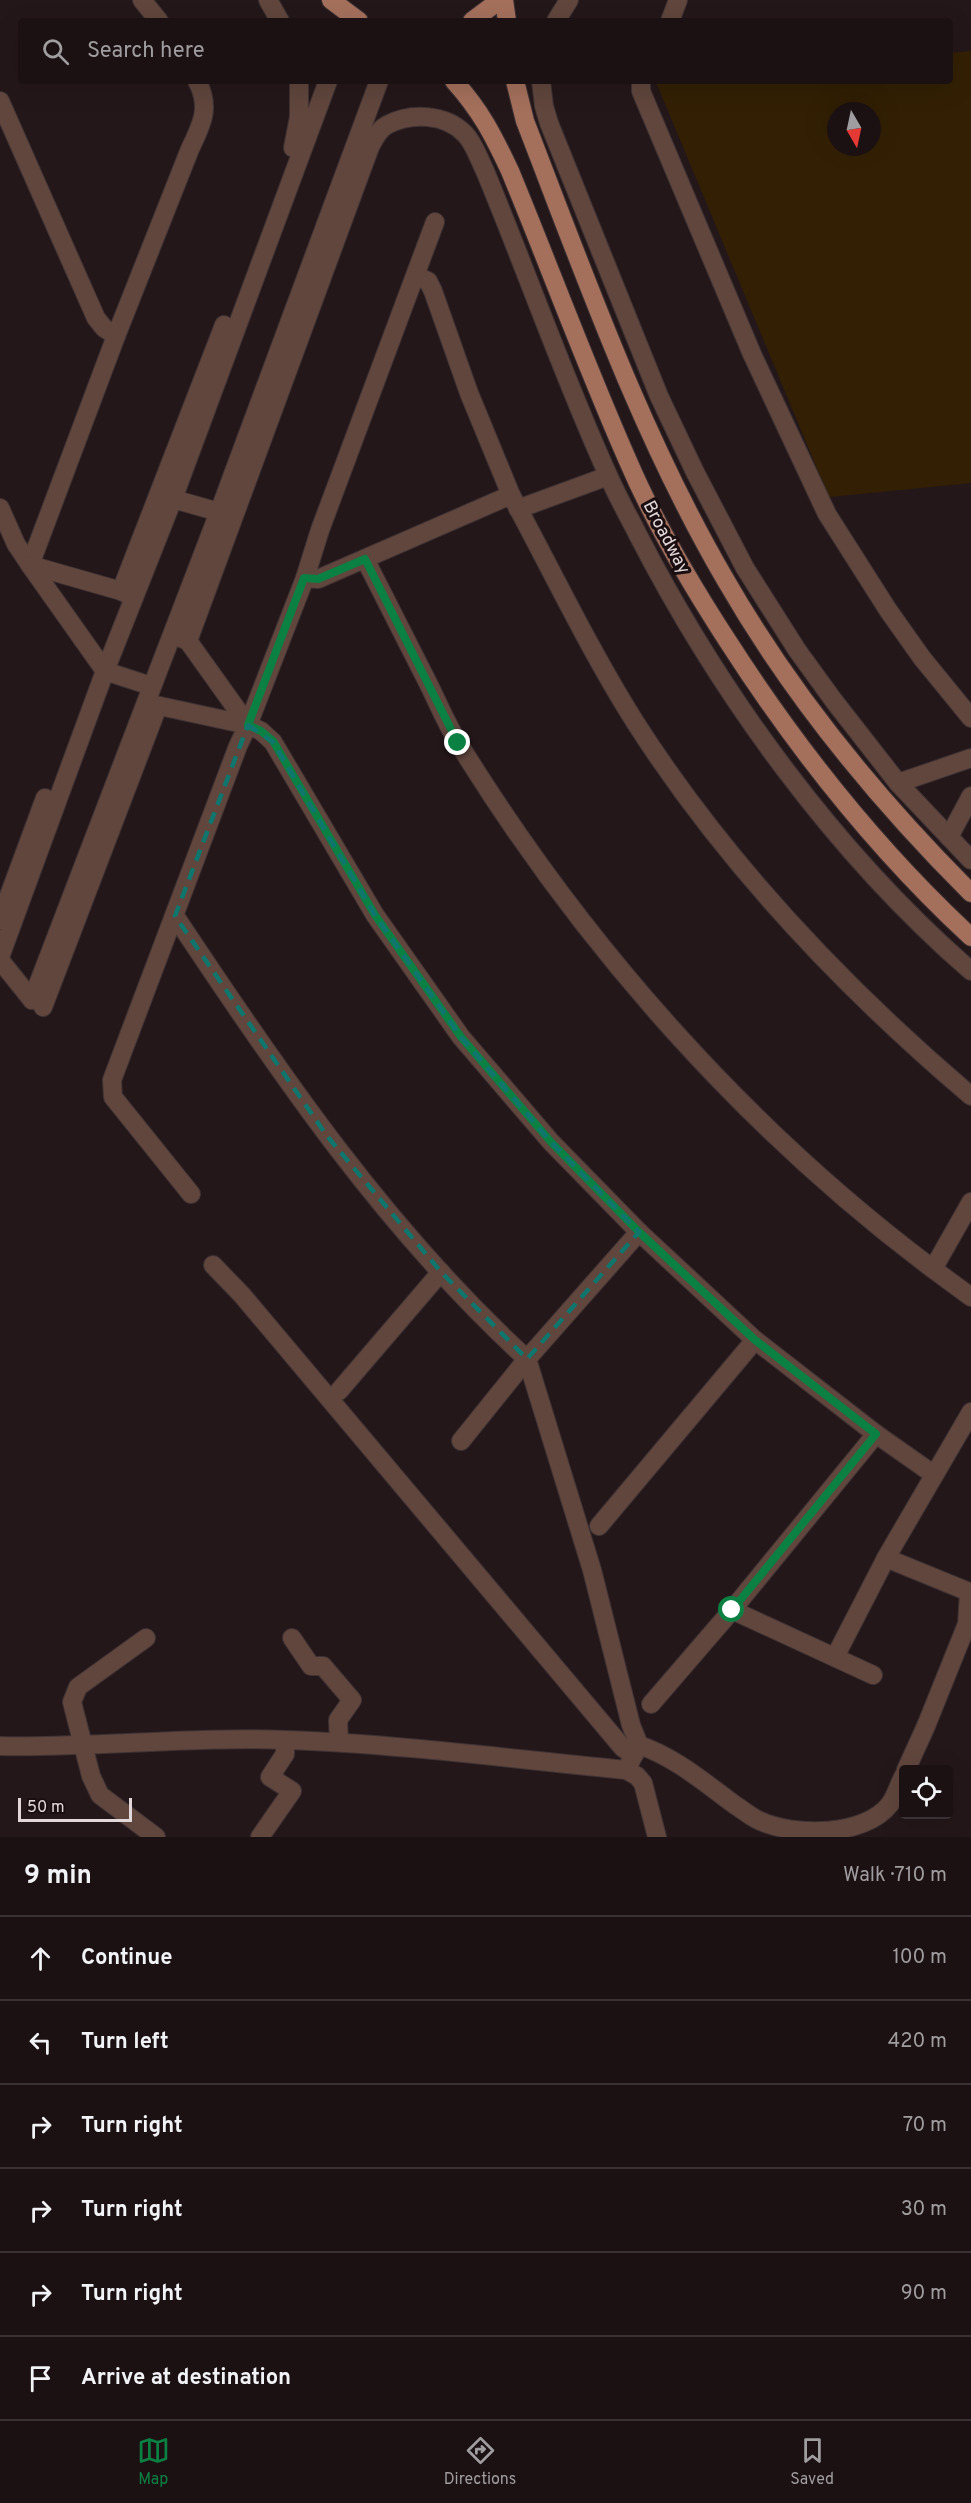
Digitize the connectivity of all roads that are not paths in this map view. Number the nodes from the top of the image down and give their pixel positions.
1 (142, 0) edge
2 (153, 0) edge
3 (268, 0) edge
4 (331, 0) edge
5 (502, 0) edge
6 (569, 0) edge
7 (678, 0) edge
8 (157, 18) edge
9 (158, 18) edge
10 (278, 18) edge
11 (352, 18) edge
12 (476, 18) edge
13 (506, 18) edge
14 (558, 18) edge
15 (671, 18) edge
16 (199, 84) edge
17 (299, 84) edge
18 (327, 84) edge
19 (378, 84) edge
20 (457, 84) edge
21 (516, 84) edge
22 (541, 84) edge
23 (641, 84) edge
24 (0, 101) edge
25 (583, 205) junction
26 (562, 214) junction
27 (531, 220) junction
28 (435, 222) dead end
29 (510, 231) junction
30 (416, 276) junction
31 (116, 336) junction
32 (608, 476) junction
33 (173, 499) junction
34 (514, 502) junction
35 (0, 508) edge
36 (219, 512) junction
37 (365, 559) junction
38 (30, 564) junction
39 (304, 578) junction
40 (127, 595) junction
41 (180, 638) junction
42 (105, 671) junction
43 (814, 674) junction
44 (796, 688) junction
45 (97, 691) junction
46 (151, 699) junction
47 (770, 707) junction
48 (971, 718) edge
49 (749, 719) junction
50 (248, 725) junction
51 (971, 758) edge
52 (898, 783) junction
53 (971, 796) edge
54 (948, 837) junction
55 (971, 861) edge
56 (971, 893) edge
57 (1, 914) edge
58 (175, 916) junction
59 (971, 937) edge
60 (0, 959) edge
61 (971, 971) edge
62 (971, 1096) edge
63 (191, 1194) dead end
64 (971, 1202) edge
65 (639, 1232) junction
66 (213, 1265) dead end
67 (933, 1269) junction
68 (441, 1272) junction
69 (971, 1297) edge
70 (755, 1340) junction
71 (527, 1359) junction
72 (339, 1391) dead end
73 (971, 1412) edge
74 (876, 1434) junction
75 (461, 1441) dead end
76 (933, 1474) junction
77 (599, 1526) dead end
78 (886, 1558) junction
79 (732, 1610) junction
80 (146, 1638) dead end
81 (292, 1638) dead end
82 (835, 1657) junction
83 (873, 1675) dead end
84 (651, 1704) dead end
85 (285, 1740) junction
86 (339, 1742) junction
87 (83, 1744) junction
88 (0, 1746) edge
89 (633, 1757) junction
90 (908, 1765) edge
91 (899, 1784) edge
92 (861, 1831) edge
93 (156, 1837) edge
94 (260, 1837) edge
95 (657, 1837) edge

1 - 8 street
2 - 9 street
3 - 10 street
4 - 11 main road
5 - 12 main road
5 - 13 main road
6 - 14 street
7 - 15 street
16 - 31 street
17 - 40 street
18 - 33 street
19 - 36 street
20 - 27 main road, Broadway
21 - 26 main road, Broadway
22 - 25 street
23 - 48 street
24 - 31 street
25 - 26 street
25 - 43 street
26 - 44 main road, Broadway
27 - 29 street
27 - 47 main road, Broadway
28 - 30 street
29 - 32 street
29 - 41 street
30 - 34 street
30 - 39 street
31 - 38 street
32 - 34 street
32 - 49 street
33 - 36 street
33 - 40 street
34 - 37 street
34 - 62 street
35 - 38 street
36 - 41 street
37 - 39 street
37 - 67 street
38 - 40 street
38 - 42 street
39 - 50 street
40 - 42 street
41 - 46 street
41 - 50 street
42 - 45 street
42 - 46 street
43 - 44 street
43 - 52 street
44 - 56 main road, Broadway
45 - 57 street
45 - 60 street
46 - 50 street
46 - 60 street
47 - 49 street
47 - 59 main road, Broadway
49 - 61 street
50 - 58 street
50 - 65 street
51 - 52 street
52 - 54 street
53 - 54 street
54 - 55 street
58 - 63 street
58 - 68 street
64 - 67 street
65 - 70 street
65 - 71 street
66 - 89 street
67 - 69 street
68 - 71 street
68 - 72 street
70 - 74 street
70 - 77 street
71 - 75 street
71 - 89 street
73 - 76 street
74 - 76 street
74 - 79 street
76 - 78 street
78 - 82 street
78 - 90 street
79 - 82 street
79 - 84 street
80 - 87 street
81 - 86 street
82 - 83 street
85 - 86 street
85 - 87 street
85 - 94 street
86 - 89 street
87 - 88 street
87 - 93 street
89 - 92 street
89 - 95 street
91 - 92 street

